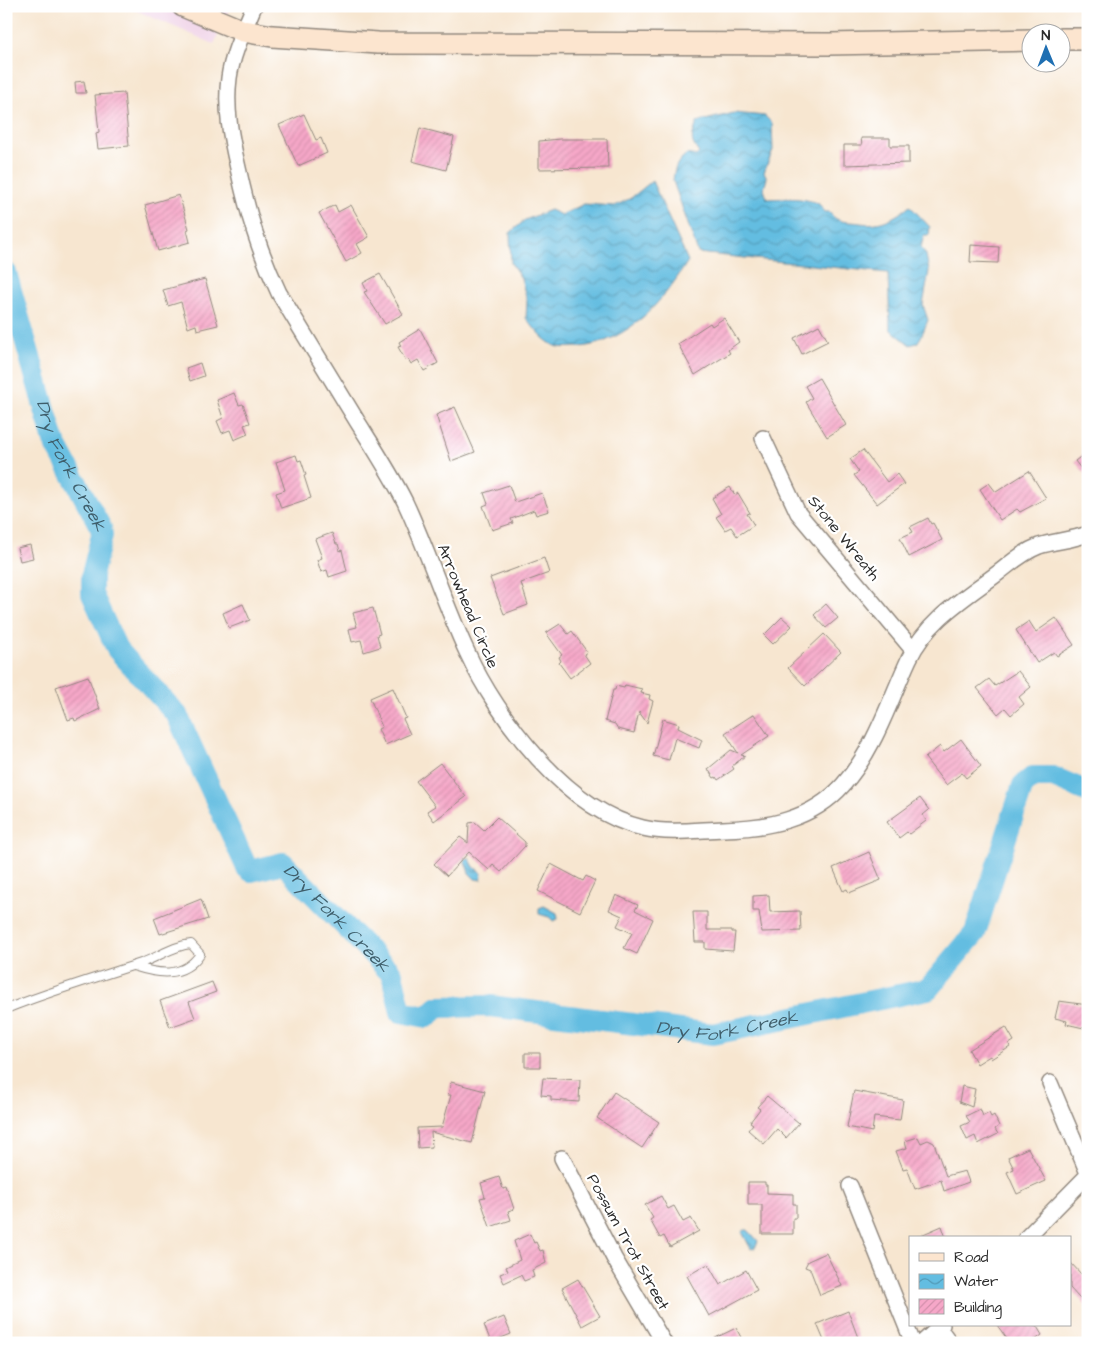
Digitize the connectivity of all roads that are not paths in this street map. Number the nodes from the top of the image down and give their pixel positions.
1 (183, 6) edge
2 (254, 6) edge
3 (243, 31) junction
4 (1072, 39) edge
5 (1088, 39) edge
6 (1022, 40) edge
7 (763, 438) dead end
8 (1088, 534) edge
9 (913, 650) junction
10 (133, 966) junction
11 (6, 1010) edge
12 (1050, 1083) dead end
13 (562, 1158) dead end
14 (1088, 1174) edge
15 (850, 1186) dead end
16 (1028, 1236) edge
17 (940, 1327) edge
18 (664, 1343) edge
19 (913, 1343) edge
20 (922, 1343) edge
21 (950, 1343) edge

1 - 3 main road
2 - 3 street, Arrowhead Circle
3 - 6 main road
3 - 9 street, Arrowhead Circle
4 - 5 main road
7 - 9 street, Stone Wreath
8 - 9 street, Arrowhead Circle
10 - 10 lane
10 - 11 lane
12 - 14 street
13 - 18 street, Possum Trot Street
14 - 16 street
15 - 19 street
17 - 20 street
17 - 21 street

